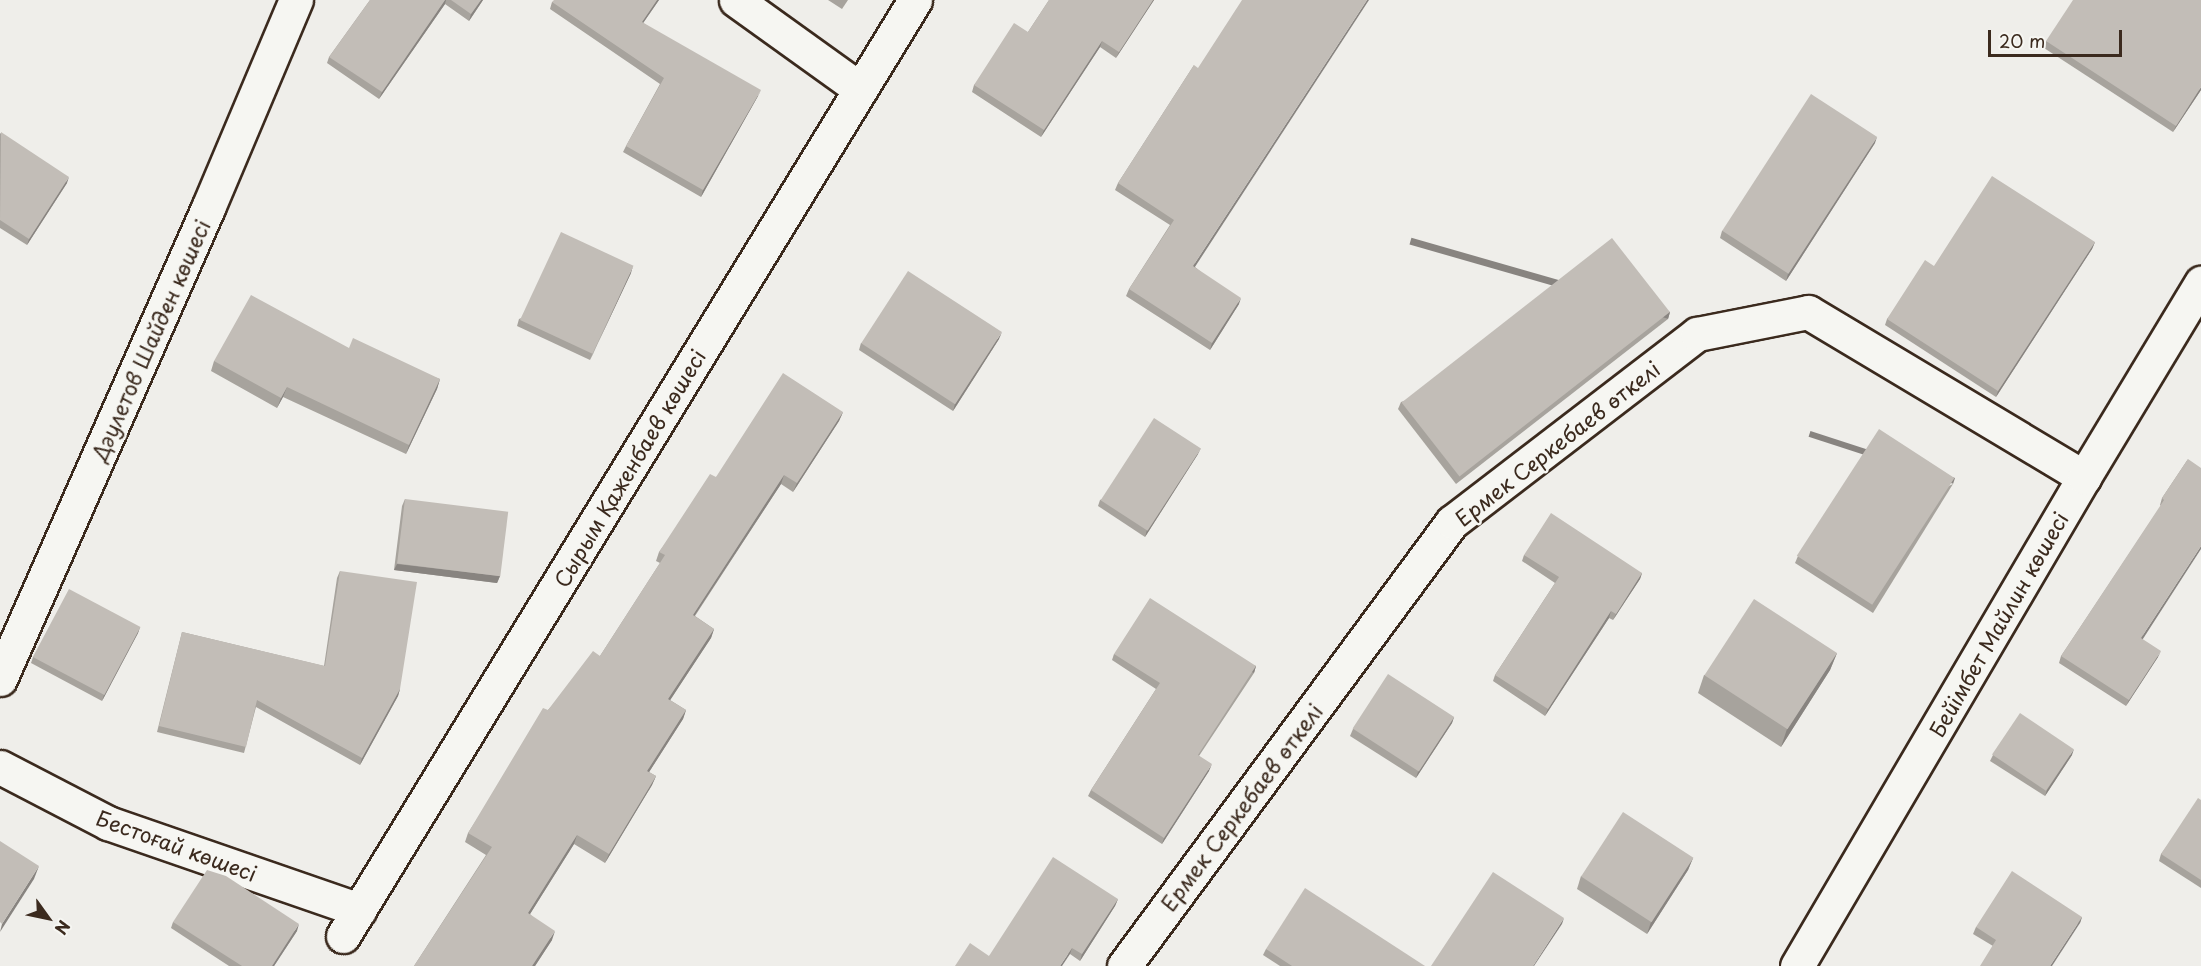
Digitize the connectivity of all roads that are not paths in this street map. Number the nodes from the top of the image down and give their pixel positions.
1 (296, 0) edge
2 (736, 0) edge
3 (915, 0) edge
4 (860, 89) junction
5 (2201, 283) edge
6 (2084, 477) junction
7 (0, 679) edge
8 (0, 767) edge
9 (351, 923) joint
10 (1124, 966) edge
11 (1797, 966) edge

1 - 7 street, Дәулетов Шайден көшесі
2 - 4 street
3 - 4 street, Сырым Қаженбаев көшесі
4 - 9 street, Сырым Қаженбаев көшесі
5 - 6 street, Бейімбет Майлин көшесі
6 - 10 street, Ермек Серкебаев өткелі
6 - 11 street, Бейімбет Майлин көшесі
8 - 9 street, Бестоғай көшесі

